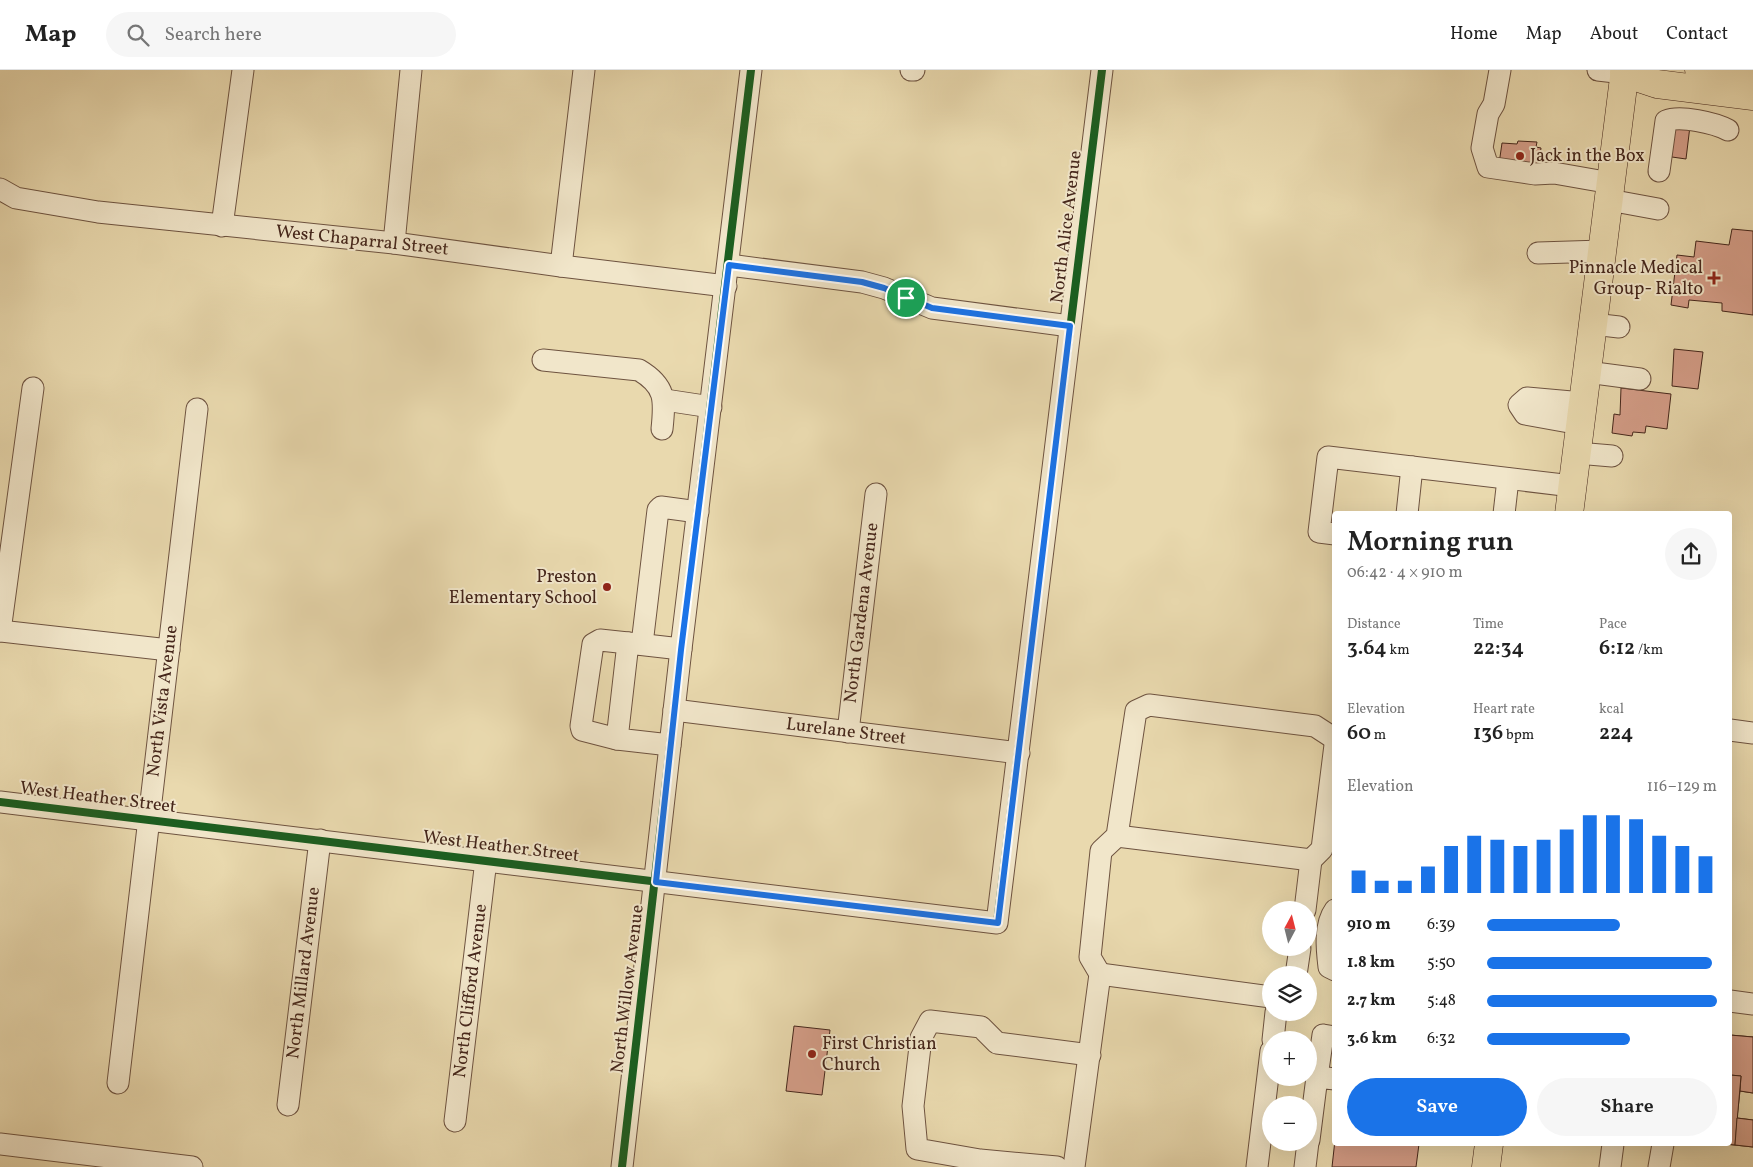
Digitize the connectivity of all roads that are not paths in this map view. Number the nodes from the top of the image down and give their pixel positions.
1 (242, 70) edge
2 (411, 70) edge
3 (584, 70) edge
4 (751, 70) edge
5 (1102, 70) edge
6 (1500, 70) edge
7 (1598, 70) edge
8 (1698, 70) edge
9 (1630, 71) edge
10 (1753, 76) edge
11 (1753, 96) edge
12 (1728, 130) dead end
13 (1659, 171) dead end
14 (0, 189) edge
15 (1610, 192) junction
16 (1658, 209) dead end
17 (222, 226) junction
18 (394, 242) junction
19 (1602, 251) junction
20 (1538, 253) dead end
21 (561, 266) junction
22 (728, 275) junction
23 (1070, 326) junction
24 (542, 360) dead end
25 (1587, 372) junction
26 (1640, 379) dead end
27 (33, 388) dead end
28 (665, 400) junction
29 (711, 407) junction
30 (197, 409) dead end
31 (662, 429) dead end
32 (1577, 453) junction
33 (1612, 456) dead end
34 (1412, 467) junction
35 (1508, 479) junction
36 (1572, 486) junction
37 (876, 494) dead end
38 (1407, 511) edge
39 (1504, 511) edge
40 (1569, 511) edge
41 (698, 512) junction
42 (1332, 534) edge
43 (0, 631) edge
44 (635, 644) junction
45 (169, 650) junction
46 (681, 650) junction
47 (674, 710) junction
48 (1732, 730) edge
49 (848, 732) junction
50 (1753, 733) edge
51 (1332, 737) edge
52 (617, 739) junction
53 (670, 745) junction
54 (1018, 753) junction
55 (1332, 769) edge
56 (0, 802) edge
57 (148, 820) junction
58 (1117, 836) junction
59 (320, 840) junction
60 (486, 860) junction
61 (1312, 860) junction
62 (656, 882) junction
63 (1306, 901) edge
64 (1332, 914) edge
65 (998, 923) joint
66 (1332, 968) edge
67 (1100, 974) junction
68 (1262, 996) edge
69 (1732, 1001) edge
70 (1753, 1004) edge
71 (1332, 1036) edge
72 (1090, 1055) junction
73 (1326, 1078) edge
74 (118, 1083) dead end
75 (1267, 1086) edge
76 (288, 1105) dead end
77 (1317, 1111) edge
78 (455, 1121) dead end
79 (0, 1144) edge
80 (1489, 1146) edge
81 (1613, 1146) edge
82 (1663, 1146) edge
83 (1307, 1151) edge
84 (192, 1167) edge
85 (622, 1167) edge
86 (1056, 1167) edge
87 (1074, 1167) edge
88 (1257, 1167) edge
89 (1305, 1167) edge
90 (1486, 1167) edge
91 (1610, 1167) edge
92 (1659, 1167) edge

1 - 17 street
2 - 18 street
3 - 21 street
4 - 22 street, North Willow Avenue
5 - 23 street, North Alice Avenue
6 - 15 street
7 - 9 street
8 - 10 main road
9 - 11 main road
9 - 15 main road
12 - 13 street
14 - 17 street, West Chaparral Street
15 - 16 street
15 - 19 main road
17 - 18 street, West Chaparral Street
18 - 21 street, West Chaparral Street
19 - 20 street
19 - 25 main road
21 - 22 street, West Chaparral Street
22 - 23 street, West Chaparral Street
22 - 29 street, North Willow Avenue
23 - 54 street, North Alice Avenue
24 - 28 street
25 - 26 street
25 - 32 main road
27 - 43 street
28 - 29 street
28 - 31 street
29 - 41 street, North Willow Avenue
30 - 45 street, North Vista Avenue
32 - 33 street
32 - 36 main road
34 - 35 street
34 - 38 street
34 - 42 street
35 - 36 street
35 - 39 street
36 - 40 main road
37 - 49 street, North Gardena Avenue
41 - 44 street
41 - 46 street, North Willow Avenue
43 - 45 street
44 - 46 street
44 - 52 street
44 - 52 street
45 - 57 street, North Vista Avenue
46 - 47 street, North Willow Avenue
47 - 49 street, Lurelane Street
47 - 53 street, North Willow Avenue
48 - 50 street
49 - 54 street, Lurelane Street
51 - 58 street
52 - 53 street
53 - 62 street, North Willow Avenue
54 - 65 street, North Alice Avenue
55 - 61 street
56 - 57 street, West Heather Street
57 - 59 street, West Heather Street
57 - 74 street, North Vista Avenue
58 - 61 street
58 - 67 street
59 - 60 street, West Heather Street
59 - 76 street, North Millard Avenue
60 - 62 street, West Heather Street
60 - 78 street, North Clifford Avenue
61 - 63 street
62 - 65 street, West Heather Street
62 - 85 street, North Willow Avenue
64 - 66 street
67 - 68 street
67 - 72 street
69 - 70 street
71 - 73 street
72 - 86 street
72 - 87 street
73 - 77 street
75 - 88 street
79 - 84 street
80 - 90 main road
81 - 91 street
82 - 92 street
83 - 89 street

